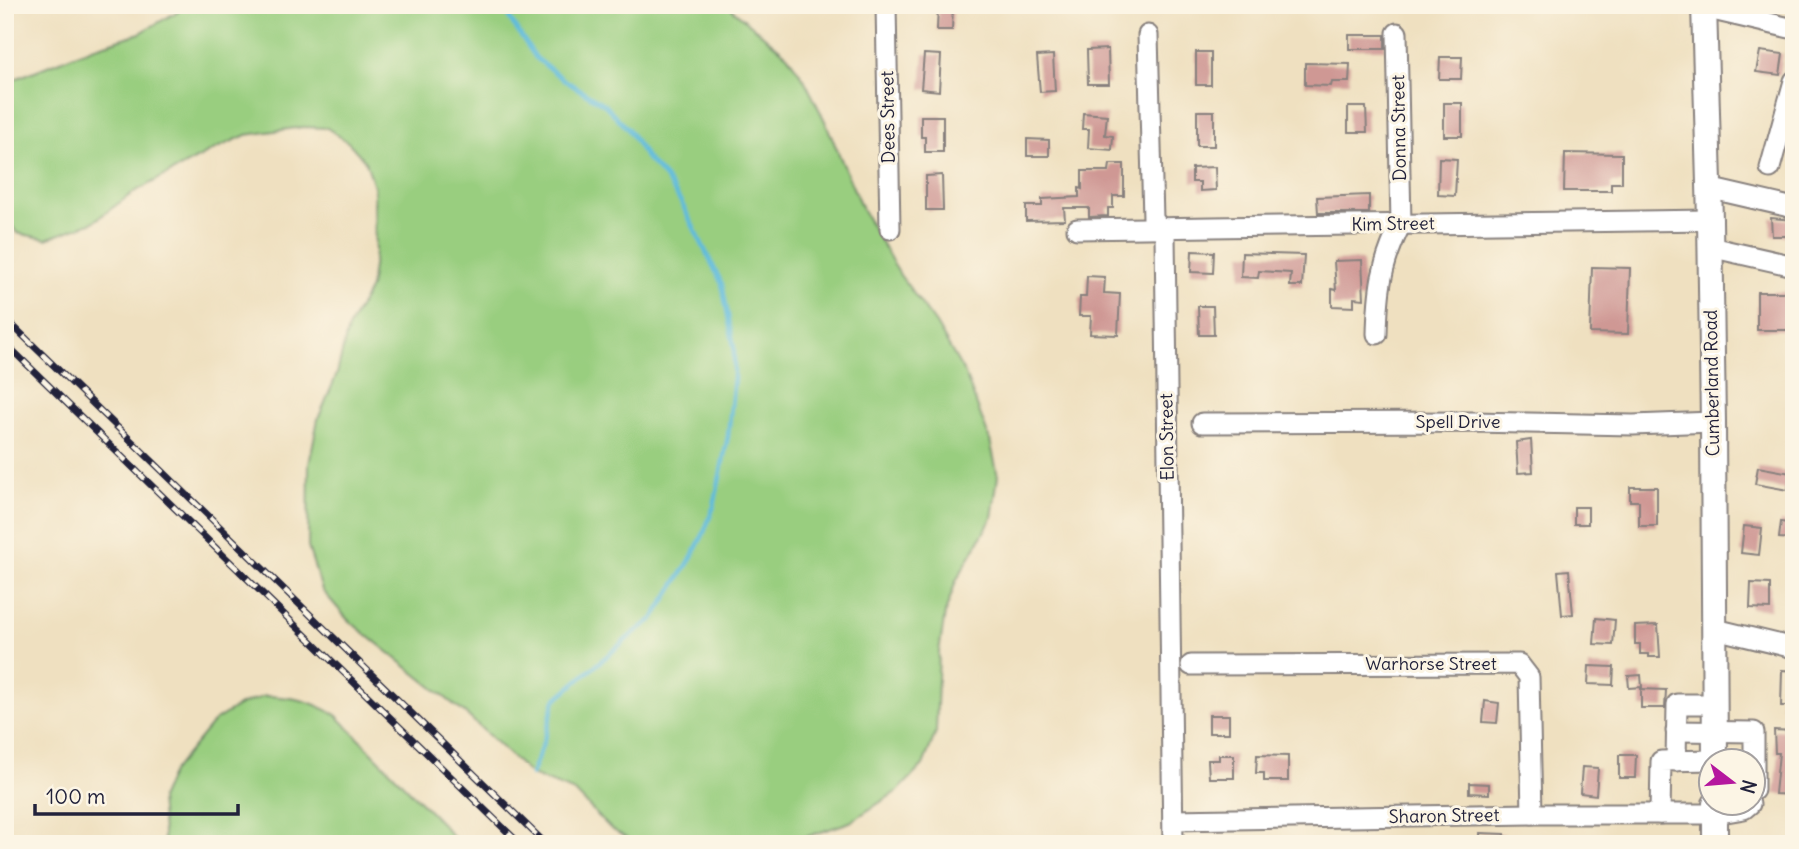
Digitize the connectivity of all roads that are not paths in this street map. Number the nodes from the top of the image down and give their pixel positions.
1 (886, 5) edge
2 (1704, 7) edge
3 (1794, 29) edge
4 (1396, 33) dead end
5 (1148, 35) dead end
6 (1794, 81) edge
7 (1770, 168) dead end
8 (1708, 188) junction
9 (1794, 208) edge
10 (1710, 220) junction
11 (1401, 224) junction
12 (1160, 228) junction
13 (890, 229) dead end
14 (1077, 229) dead end
15 (1710, 247) junction
16 (1794, 266) edge
17 (1377, 334) dead end
18 (1713, 422) junction
19 (1202, 423) dead end
20 (1715, 629) junction
21 (1794, 648) edge
22 (1191, 665) dead end
23 (1715, 704) junction
24 (1676, 731) junction
25 (1715, 731) junction
26 (1715, 748) edge
27 (1754, 748) edge
28 (1676, 761) junction
29 (1698, 761) edge
30 (1698, 810) edge
31 (1532, 814) junction
32 (1660, 814) junction
33 (1715, 818) edge
34 (1173, 820) junction
35 (1173, 844) edge
36 (1715, 844) edge

1 - 13 street, Dees Street
2 - 3 street
2 - 8 main road, Cumberland Road
4 - 11 street, Donna Street
5 - 12 street, Elon Street
6 - 7 street
8 - 9 street
8 - 10 main road, Cumberland Road
10 - 11 street, Kim Street
10 - 15 main road, Cumberland Road
11 - 12 street, Kim Street
11 - 17 street
12 - 14 street, Kim Street
12 - 34 street, Elon Street
15 - 16 street
15 - 18 main road, Cumberland Road
18 - 19 street, Spell Drive
18 - 20 main road, Cumberland Road
20 - 21 street
20 - 23 main road, Cumberland Road
22 - 31 street, Warhorse Street
23 - 24 street
23 - 25 main road, Cumberland Road
24 - 25 street
24 - 28 street
25 - 26 main road, Cumberland Road
25 - 27 street
28 - 29 street
28 - 32 street
30 - 32 street, Sharon Street
31 - 32 street, Sharon Street
31 - 34 street, Sharon Street
33 - 36 main road
34 - 35 street, Elon Street

